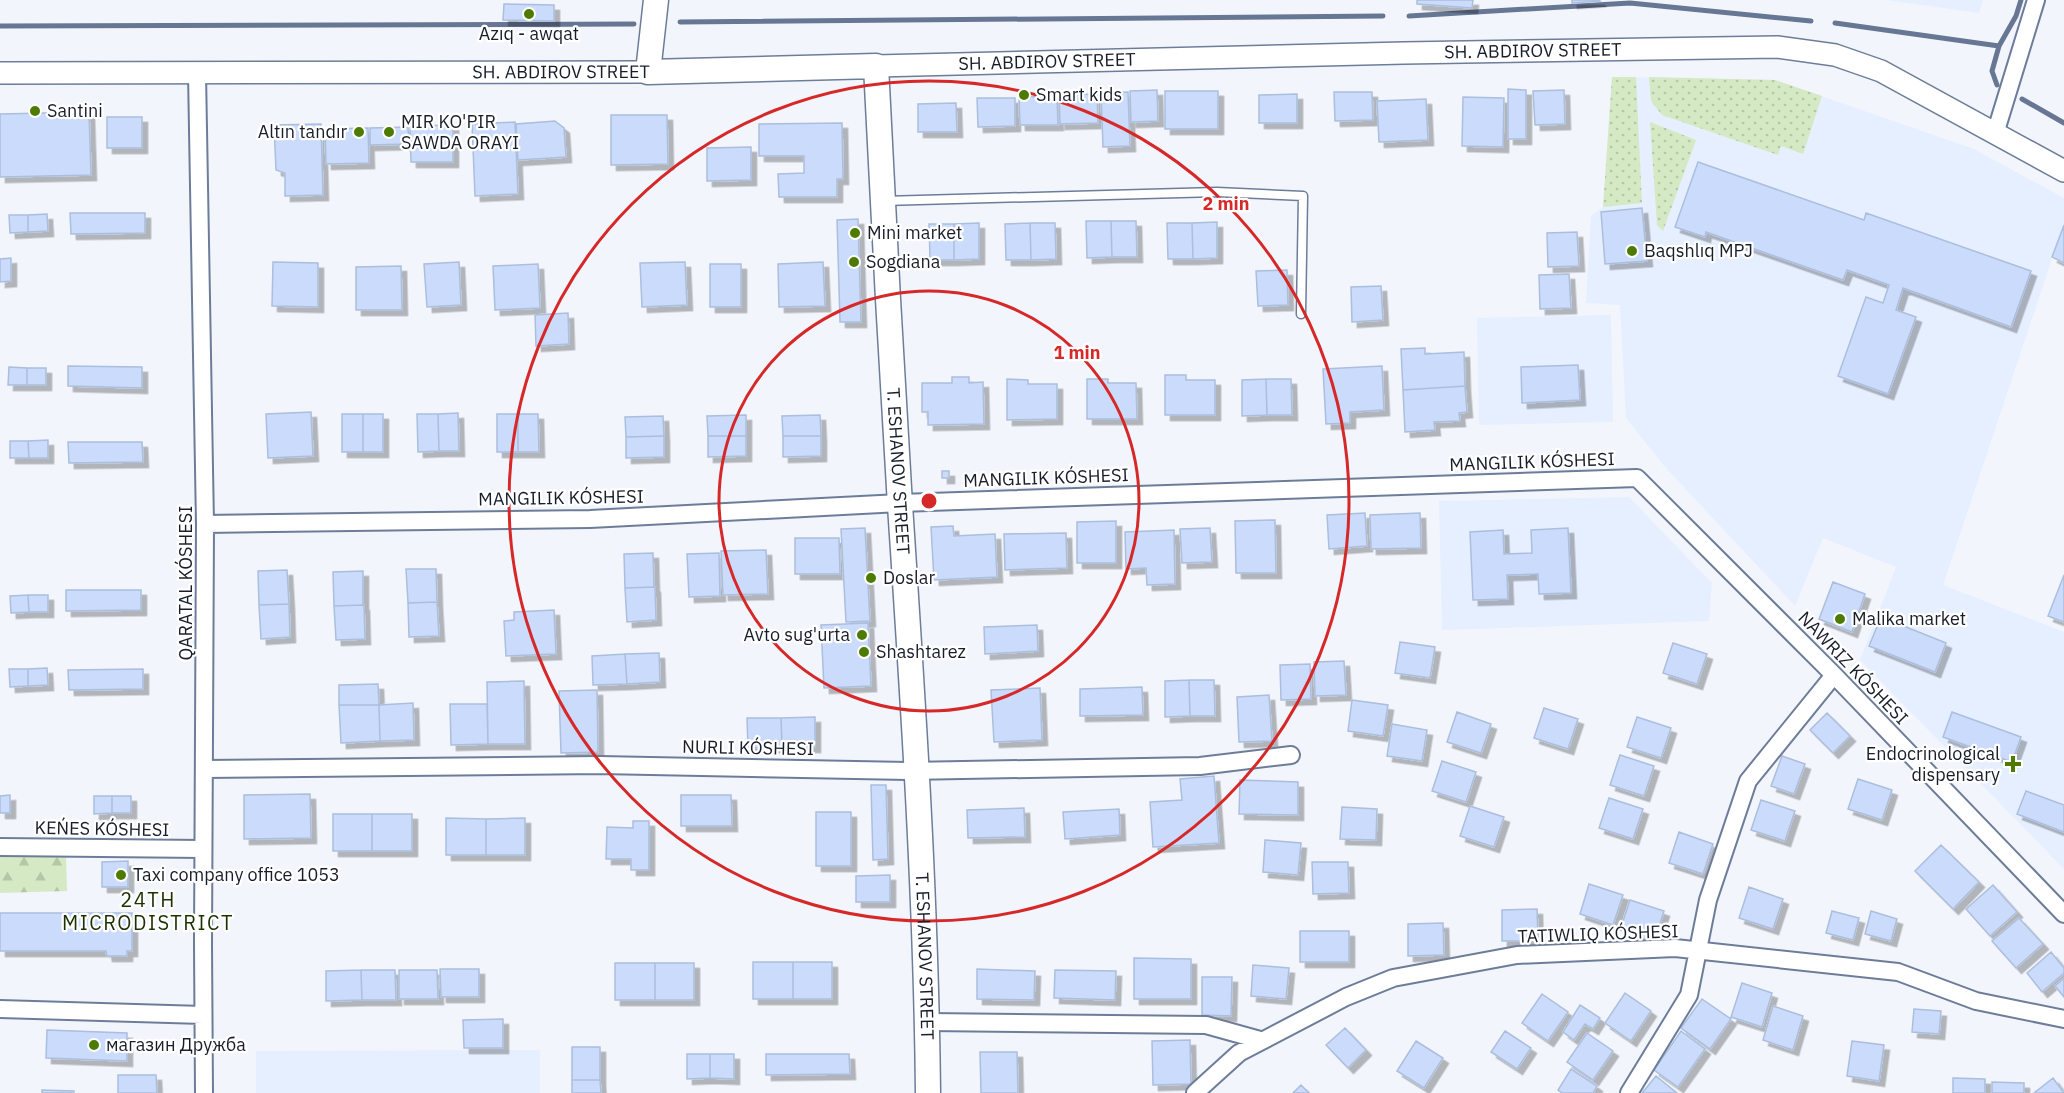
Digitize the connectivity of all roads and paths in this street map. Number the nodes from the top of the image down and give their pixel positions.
1 (656, 0) edge
2 (2036, 0) edge
3 (876, 66) junction
4 (648, 72) junction
5 (0, 73) edge
6 (197, 73) junction
7 (1995, 134) junction
8 (2064, 171) edge
9 (883, 201) junction
10 (1301, 314) dead end
11 (900, 503) junction
12 (205, 524) junction
13 (1834, 675) junction
14 (1291, 755) dead end
15 (204, 769) junction
16 (918, 770) junction
17 (0, 847) edge
18 (203, 849) junction
19 (2064, 914) edge
20 (1698, 951) junction
21 (0, 1009) edge
22 (203, 1015) junction
23 (2064, 1019) edge
24 (928, 1022) junction
25 (1260, 1040) junction
26 (204, 1093) edge
27 (928, 1093) edge
28 (1195, 1093) edge
29 (1629, 1093) edge

1 - 4 main road
2 - 7 street
3 - 4 main road, SH. ABDIROV STREET
3 - 7 street, SH. ABDIROV STREET
3 - 9 main road, T. ESHANOV STREET
4 - 6 street, SH. ABDIROV STREET
5 - 6 street, SH. ABDIROV STREET
6 - 12 street, QARATAL KÓSHESI
7 - 8 street, SH. ABDIROV STREET
9 - 10 lane
9 - 11 main road, T. ESHANOV STREET
11 - 12 street, MANGILIK KÓSHESI
11 - 13 street, MANGILIK KÓSHESI
11 - 16 main road, T. ESHANOV STREET
12 - 15 street, QARATAL KÓSHESI
13 - 19 street
13 - 20 street
14 - 16 street
15 - 16 street
15 - 18 street, QARATAL KÓSHESI
16 - 24 main road, T. ESHANOV STREET
17 - 18 street, KEŃES KÓSHESI
18 - 22 street, QARATAL KÓSHESI
20 - 23 street
20 - 25 street
20 - 29 street
21 - 22 street
22 - 26 street, QARATAL KÓSHESI
24 - 25 street
24 - 27 main road, T. ESHANOV STREET
25 - 28 street

